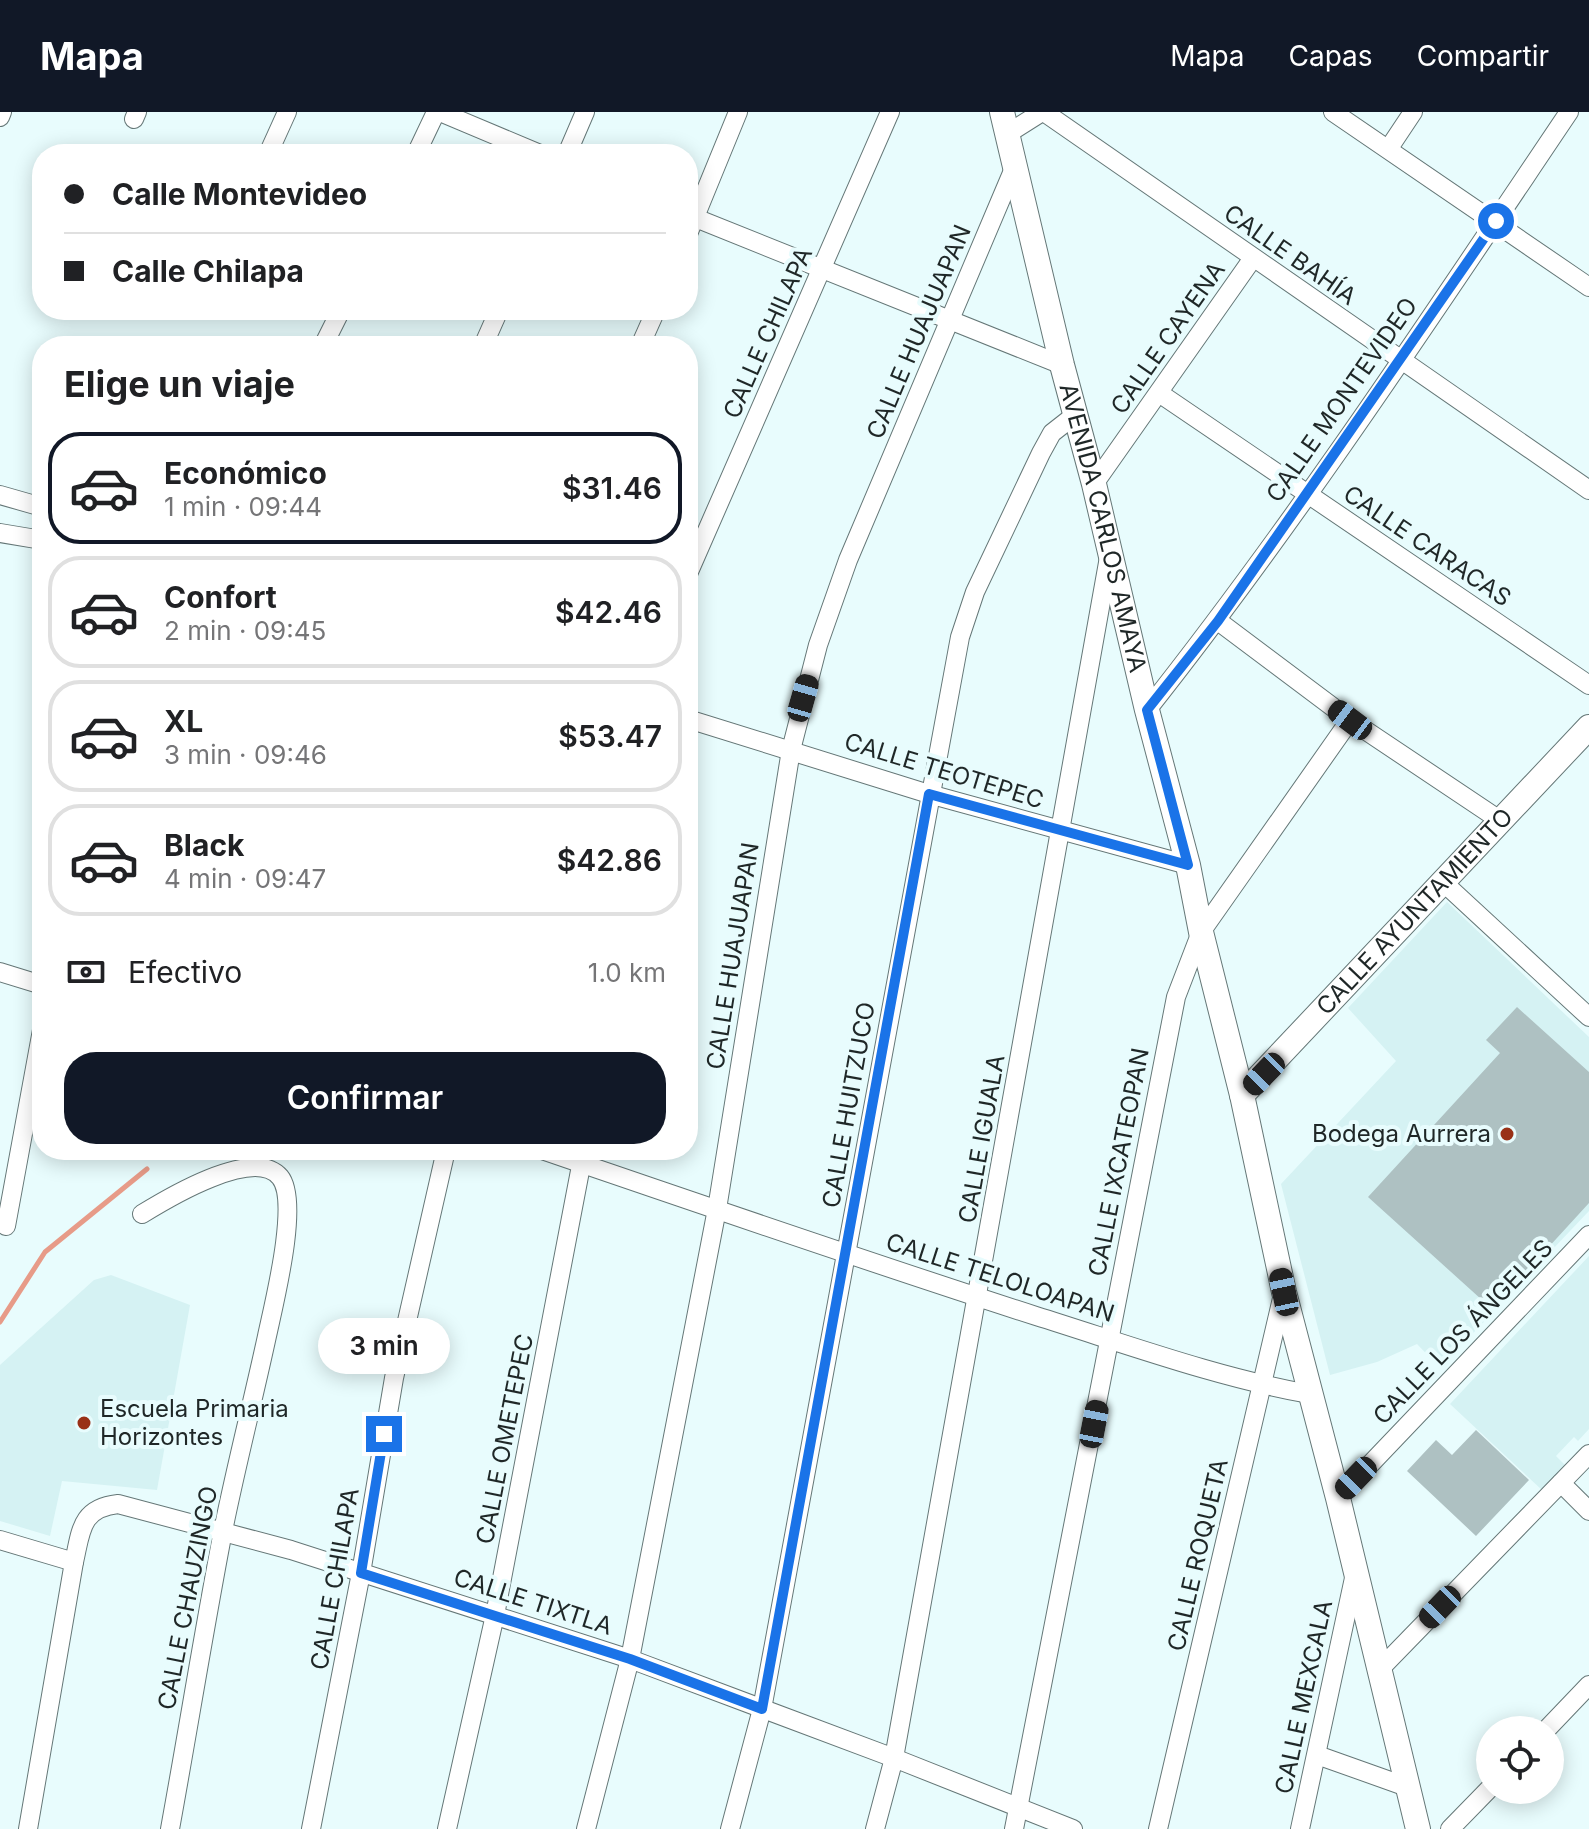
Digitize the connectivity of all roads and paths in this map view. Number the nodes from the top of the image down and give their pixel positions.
1 (287, 112) edge
2 (438, 112) edge
3 (585, 112) edge
4 (738, 112) edge
5 (890, 112) edge
6 (1043, 112) edge
7 (1333, 112) edge
8 (1413, 112) edge
9 (1569, 112) edge
10 (1007, 120) edge
11 (273, 144) edge
12 (421, 144) edge
13 (516, 144) edge
14 (571, 144) edge
15 (1389, 148) junction
16 (1015, 166) junction
17 (698, 204) edge
18 (1496, 221) junction
19 (698, 226) edge
20 (1253, 258) junction
21 (822, 270) junction
22 (1589, 287) edge
23 (951, 322) junction
24 (1400, 361) junction
25 (1062, 365) junction
26 (1159, 393) junction
27 (1075, 415) junction
28 (1094, 484) junction
29 (1589, 490) edge
30 (1307, 493) junction
31 (0, 495) edge
32 (32, 504) edge
33 (0, 533) edge
34 (32, 538) edge
35 (698, 551) edge
36 (1110, 551) junction
37 (1218, 621) junction
38 (1589, 685) edge
39 (1147, 710) junction
40 (1350, 720) junction
41 (698, 722) edge
42 (1589, 727) edge
43 (791, 750) junction
44 (929, 794) junction
45 (1501, 821) junction
46 (1062, 831) junction
47 (1188, 865) junction
48 (1444, 883) junction
49 (1201, 932) junction
50 (0, 972) edge
51 (32, 982) edge
52 (1588, 1014) edge
53 (32, 1084) edge
54 (1242, 1095) junction
55 (444, 1160) edge
56 (582, 1160) edge
57 (591, 1160) edge
58 (717, 1209) junction
59 (142, 1214) dead end
60 (6, 1226) dead end
61 (1589, 1235) edge
62 (847, 1254) junction
63 (1284, 1292) junction
64 (978, 1297) junction
65 (1110, 1339) junction
66 (1263, 1386) junction
67 (1309, 1394) junction
68 (1589, 1454) edge
69 (1561, 1483) junction
70 (1338, 1498) junction
71 (1589, 1511) edge
72 (224, 1530) junction
73 (0, 1540) edge
74 (74, 1562) junction
75 (361, 1573) junction
76 (1355, 1575) junction
77 (495, 1615) junction
78 (630, 1659) junction
79 (1380, 1669) junction
80 (1589, 1685) edge
81 (762, 1709) junction
82 (1559, 1716) edge
83 (1317, 1755) junction
84 (894, 1758) junction
85 (1407, 1787) junction
86 (1476, 1802) edge
87 (1019, 1807) junction
88 (28, 1829) edge
89 (170, 1829) edge
90 (311, 1829) edge
91 (447, 1829) edge
92 (586, 1829) edge
93 (730, 1829) edge
94 (875, 1829) edge
95 (1014, 1829) edge
96 (1073, 1829) edge
97 (1158, 1829) edge
98 (1300, 1829) edge
99 (1418, 1829) edge
100 (1450, 1829) edge

1 - 11 street
2 - 12 street
2 - 13 street
3 - 14 street
4 - 17 street
5 - 21 street, CALLE CHILAPA
6 - 10 street
6 - 20 street, CALLE BAHÍA
7 - 15 street
8 - 15 street
9 - 18 street, CALLE MONTEVIDEO
10 - 16 main road, AVENIDA CARLOS AMAYA
15 - 18 street
16 - 23 street, CALLE HUAJUAPAN
16 - 25 main road, AVENIDA CARLOS AMAYA
18 - 22 street
18 - 24 street, CALLE MONTEVIDEO
19 - 21 street
20 - 24 street, CALLE BAHÍA
20 - 26 street, CALLE CAYENA
21 - 23 street
21 - 35 street, CALLE CHILAPA
23 - 25 street
23 - 43 street, CALLE HUAJUAPAN
24 - 29 street, CALLE BAHÍA
24 - 30 street, CALLE MONTEVIDEO
25 - 27 main road, AVENIDA CARLOS AMAYA
26 - 28 street, CALLE CAYENA
26 - 30 street, CALLE CARACAS
27 - 28 main road, AVENIDA CARLOS AMAYA
27 - 44 street, CALLE HUITZUCO
28 - 36 main road, AVENIDA CARLOS AMAYA
30 - 37 street, CALLE MONTEVIDEO
30 - 38 street, CALLE CARACAS
31 - 32 street
33 - 34 street
36 - 39 main road, AVENIDA CARLOS AMAYA
36 - 46 street, CALLE IGUALA
37 - 39 street, CALLE MONTEVIDEO
37 - 40 street
39 - 47 main road, AVENIDA CARLOS AMAYA
40 - 45 street
40 - 49 street, CALLE IXCATEOPAN
41 - 43 street, CALLE TEOTEPEC
42 - 45 main road, CALLE AYUNTAMIENTO
43 - 44 street, CALLE TEOTEPEC
43 - 58 street, CALLE HUAJUAPAN
44 - 46 street, CALLE TEOTEPEC
44 - 62 street, CALLE HUITZUCO
45 - 48 main road, CALLE AYUNTAMIENTO
46 - 47 street, CALLE TEOTEPEC
46 - 64 street, CALLE IGUALA
47 - 49 main road, AVENIDA CARLOS AMAYA
48 - 52 street
48 - 54 main road, CALLE AYUNTAMIENTO
49 - 54 main road, AVENIDA CARLOS AMAYA
49 - 65 street, CALLE IXCATEOPAN
50 - 51 street
53 - 60 street
54 - 63 main road, AVENIDA CARLOS AMAYA
55 - 75 street, CALLE CHILAPA
56 - 77 street, CALLE OMETEPEC
57 - 58 street, CALLE TELOLOAPAN
58 - 62 street, CALLE TELOLOAPAN
58 - 78 street, CALLE HUAJUAPAN
59 - 72 street, CALLE CHAUZINGO
61 - 70 street, CALLE LOS ÁNGELES
62 - 64 street, CALLE TELOLOAPAN
62 - 81 street, CALLE HUITZUCO
63 - 66 street, CALLE ROQUETA
63 - 67 main road, AVENIDA CARLOS AMAYA
64 - 65 street, CALLE TELOLOAPAN
64 - 84 street, CALLE IGUALA
65 - 66 street, CALLE TELOLOAPAN
65 - 87 street, CALLE IXCATEOPAN
66 - 67 street, CALLE TELOLOAPAN
66 - 97 street, CALLE ROQUETA
67 - 70 main road, AVENIDA CARLOS AMAYA
68 - 69 street
69 - 71 street
69 - 79 street
70 - 76 main road, AVENIDA CARLOS AMAYA
72 - 74 street, CALLE TIXTLA
72 - 75 street, CALLE TIXTLA
72 - 89 street, CALLE CHAUZINGO
73 - 74 street
74 - 88 street, CALLE TIXTLA
75 - 77 street, CALLE TIXTLA
75 - 90 street, CALLE CHILAPA
76 - 79 main road, AVENIDA CARLOS AMAYA
76 - 83 street, CALLE MEXCALA
77 - 78 street, CALLE TIXTLA
77 - 91 street, CALLE OMETEPEC
78 - 81 street, CALLE TIXTLA
78 - 92 street, CALLE HUAJUAPAN
79 - 85 main road, AVENIDA CARLOS AMAYA
80 - 82 street
81 - 84 street, CALLE TIXTLA
81 - 93 street, CALLE HUITZUCO
83 - 85 street
83 - 98 street, CALLE MEXCALA
84 - 87 street, CALLE TIXTLA
84 - 94 street, CALLE IGUALA
85 - 99 main road, AVENIDA CARLOS AMAYA
86 - 100 street
87 - 95 street, CALLE IXCATEOPAN
87 - 96 street, CALLE TIXTLA

